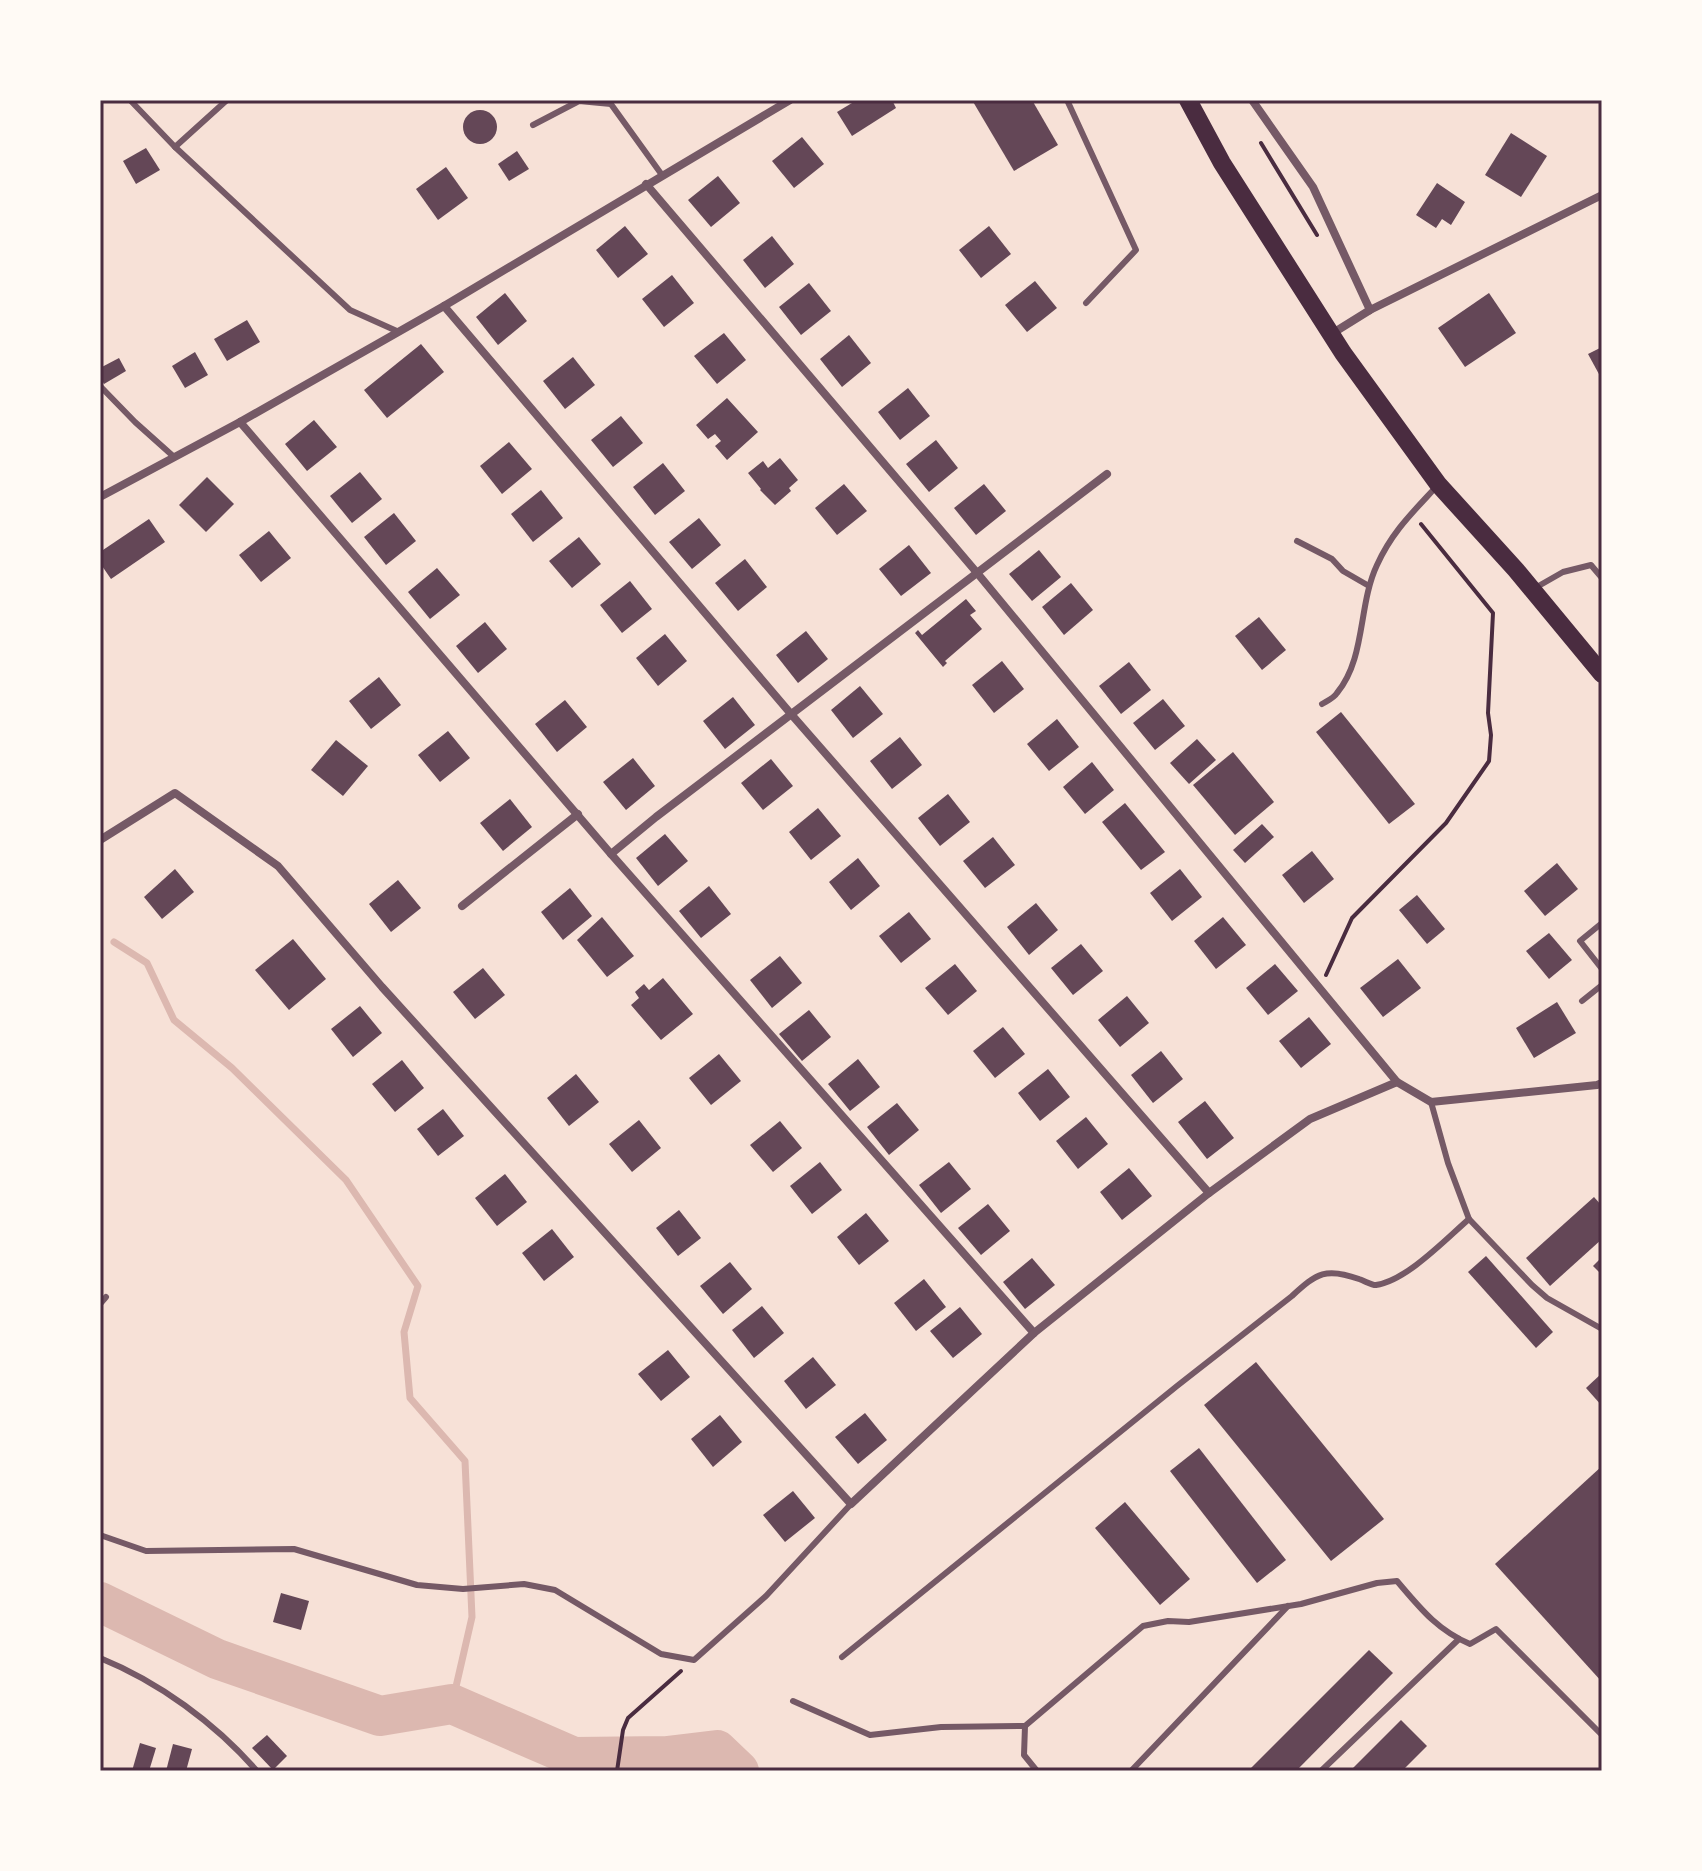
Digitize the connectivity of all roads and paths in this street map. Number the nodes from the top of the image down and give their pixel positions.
1 (130, 100) edge
2 (227, 100) edge
3 (790, 100) edge
4 (1067, 100) edge
5 (1188, 100) edge
6 (1252, 100) edge
7 (609, 102) edge
8 (533, 125) dead end
9 (1260, 141) dead end
10 (175, 147) junction
11 (662, 175) junction
12 (646, 184) junction
13 (1602, 195) edge
14 (1321, 242) dead end
15 (1086, 303) dead end
16 (444, 306) junction
17 (1370, 310) junction
18 (399, 332) junction
19 (1330, 335) junction
20 (100, 386) edge
21 (240, 422) junction
22 (173, 456) junction
23 (1107, 474) dead end
24 (1438, 484) junction
25 (100, 497) edge
26 (1411, 513) junction
27 (1297, 541) dead end
28 (978, 574) junction
29 (1602, 576) edge
30 (1369, 586) junction
31 (1532, 590) junction
32 (1602, 674) edge
33 (1322, 704) dead end
34 (791, 714) junction
35 (578, 814) junction
36 (100, 840) edge
37 (611, 854) junction
38 (462, 906) dead end
39 (1602, 923) edge
40 (1602, 969) edge
41 (1602, 985) edge
42 (1320, 988) junction
43 (1582, 1001) dead end
44 (1397, 1082) junction
45 (1602, 1083) edge
46 (1431, 1102) junction
47 (1209, 1193) junction
48 (1469, 1219) junction
49 (106, 1297) dead end
50 (100, 1304) edge
51 (1602, 1329) edge
52 (1034, 1333) junction
53 (851, 1504) junction
54 (100, 1535) edge
55 (1288, 1606) junction
56 (1459, 1639) junction
57 (842, 1657) dead end
58 (100, 1658) edge
59 (694, 1660) junction
60 (793, 1701) dead end
61 (1025, 1726) junction
62 (1602, 1735) edge
63 (257, 1771) edge
64 (617, 1771) edge
65 (1037, 1771) edge
66 (1131, 1771) edge
67 (1321, 1771) edge

1 - 10 lane
2 - 10 lane
3 - 11 street
4 - 15 lane
5 - 19 main road
6 - 17 street
7 - 8 lane
7 - 11 lane
9 - 14 path
10 - 18 lane
11 - 12 street
12 - 16 street
12 - 28 street
13 - 17 street
16 - 18 street
16 - 34 street
17 - 19 street
18 - 21 street
19 - 24 main road
20 - 22 lane
21 - 22 street
21 - 35 street
22 - 25 street
23 - 28 street
24 - 26 lane
24 - 31 main road
26 - 30 lane
26 - 42 path
27 - 30 lane
28 - 34 street
28 - 42 street
29 - 31 lane
30 - 33 lane
31 - 32 main road
34 - 37 street
34 - 47 street
35 - 37 street
35 - 38 street
36 - 53 street
37 - 52 street
39 - 40 lane
41 - 43 lane
42 - 44 street
44 - 46 street
44 - 47 street
45 - 46 street
46 - 48 lane
47 - 52 street
48 - 51 lane
48 - 57 lane
49 - 50 lane
52 - 53 street
53 - 59 lane
54 - 59 lane
55 - 56 lane
55 - 61 lane
55 - 66 lane
56 - 62 lane
56 - 67 lane
58 - 63 lane
59 - 64 path
60 - 61 lane
61 - 65 lane

